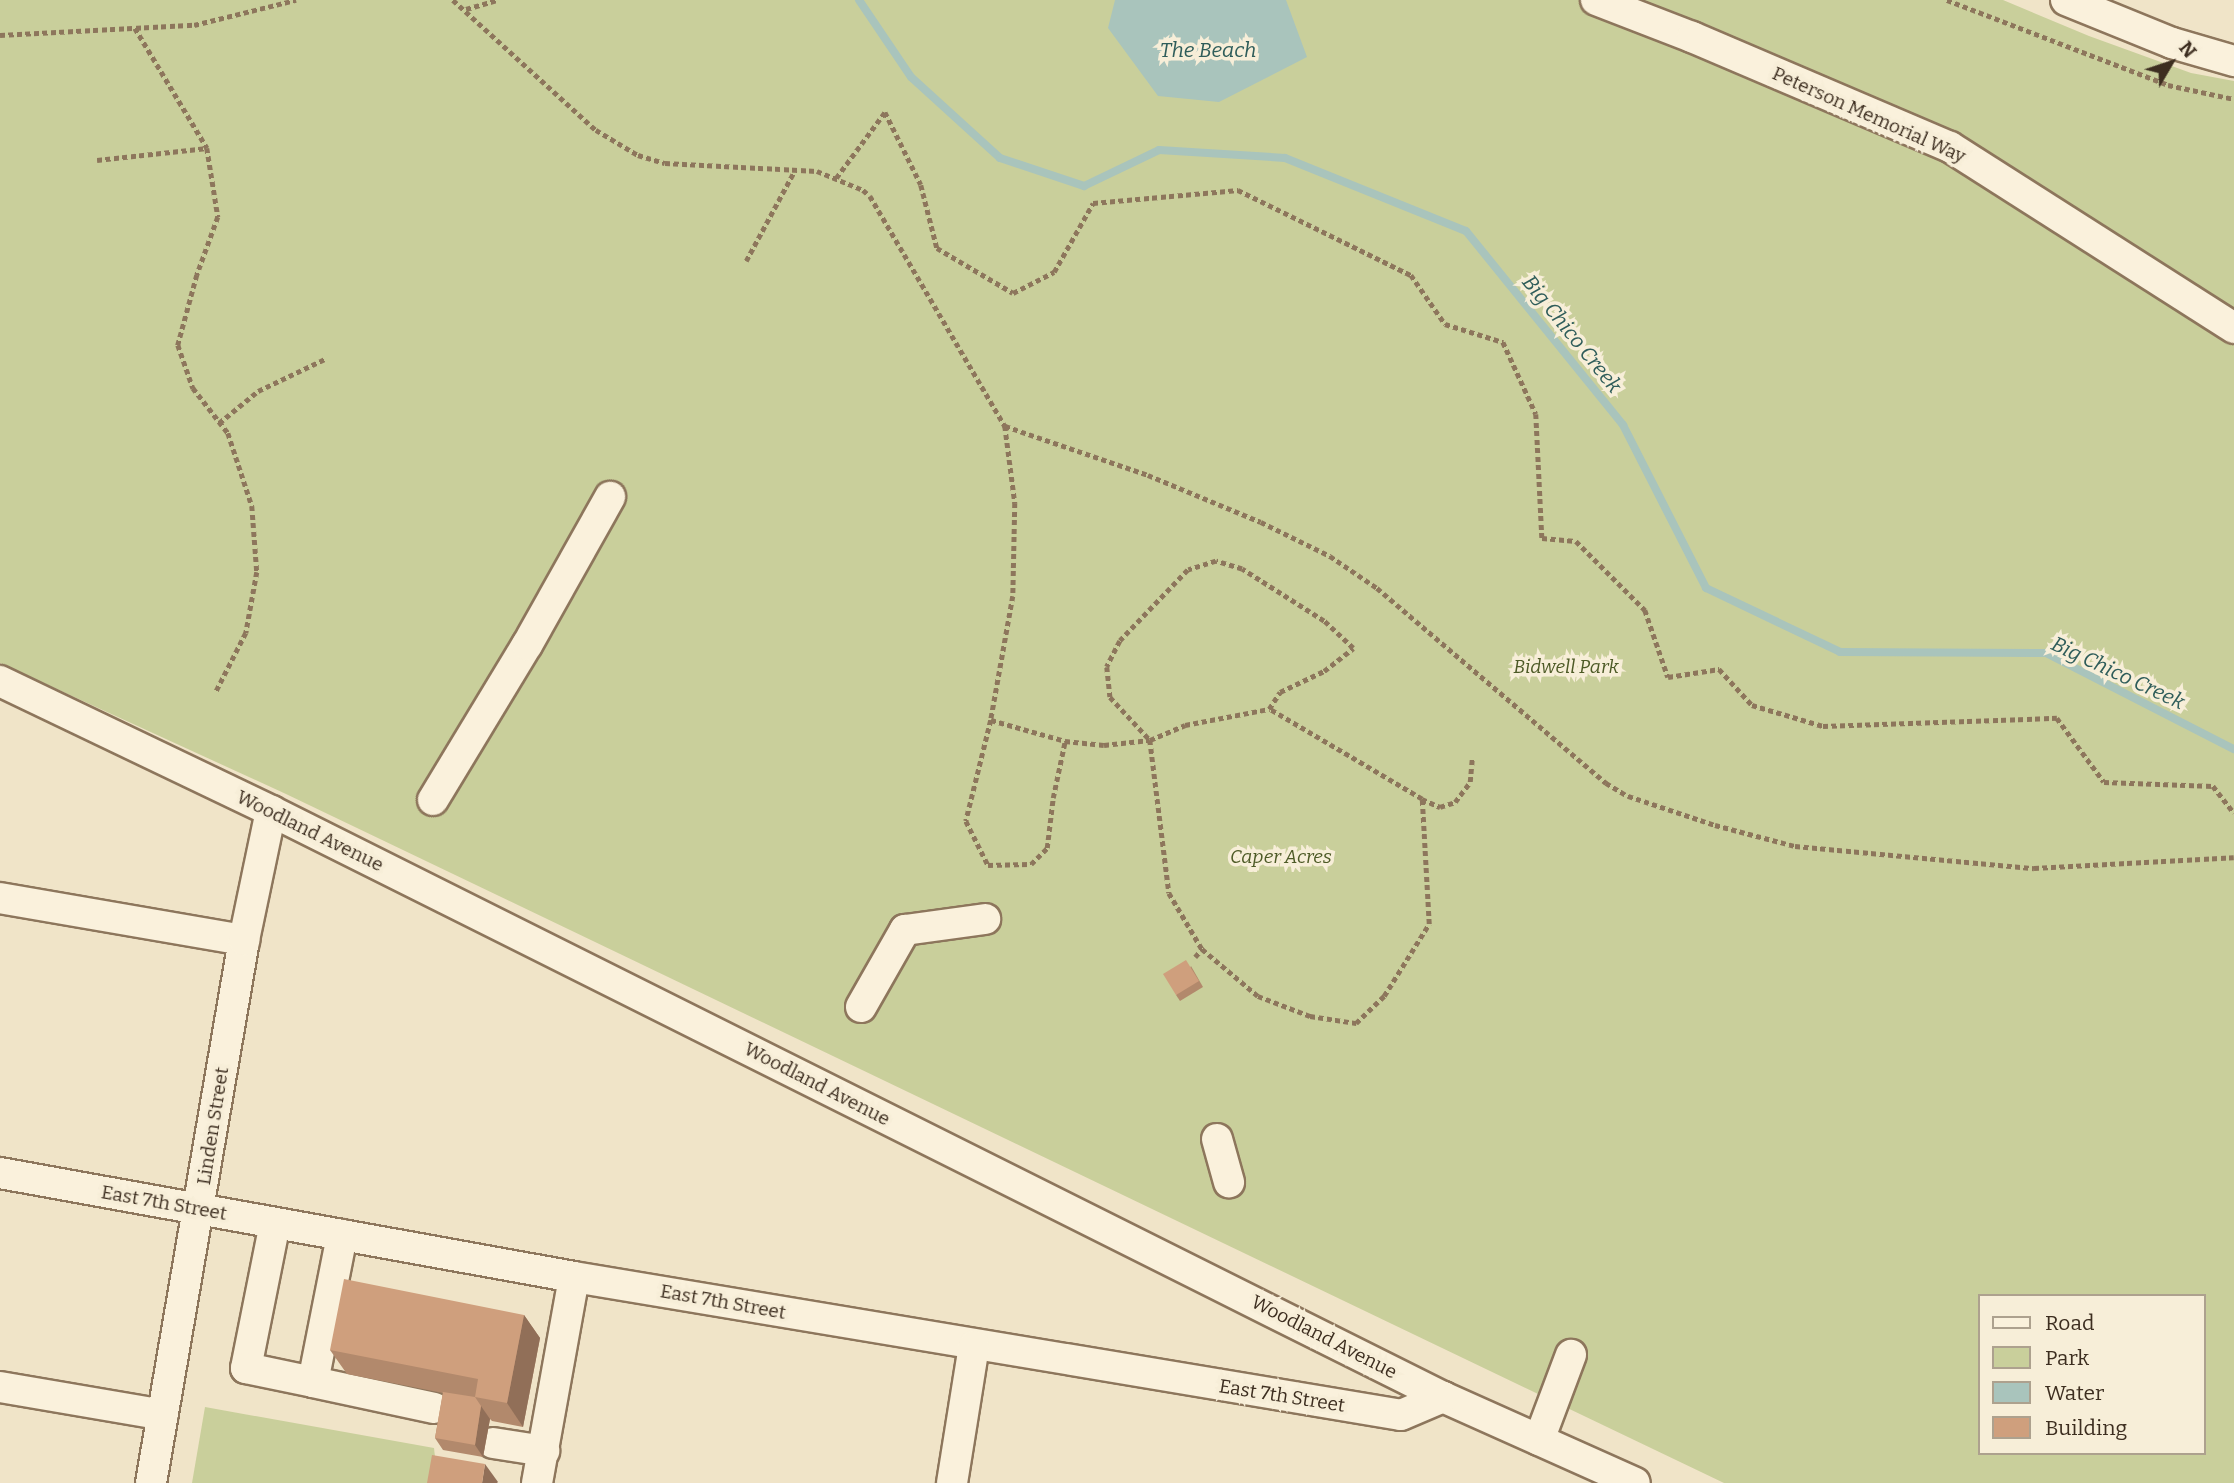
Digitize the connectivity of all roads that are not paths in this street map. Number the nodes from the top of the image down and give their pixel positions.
1 (1596, 0) edge
2 (2066, 0) edge
3 (2234, 61) edge
4 (2234, 328) edge
5 (610, 497) dead end
6 (0, 681) edge
7 (433, 800) dead end
8 (271, 811) junction
9 (0, 898) edge
10 (985, 919) dead end
11 (244, 940) junction
12 (861, 1007) dead end
13 (1217, 1139) dead end
14 (0, 1173) edge
15 (1229, 1182) dead end
16 (200, 1209) junction
17 (275, 1223) junction
18 (342, 1235) junction
19 (574, 1277) junction
20 (974, 1346) junction
21 (1571, 1355) dead end
22 (313, 1382) junction
23 (0, 1387) edge
24 (1444, 1397) junction
25 (434, 1408) dead end
26 (163, 1415) junction
27 (1539, 1440) junction
28 (493, 1443) dead end
29 (544, 1451) junction
30 (544, 1482) edge
31 (151, 1483) edge
32 (952, 1483) edge
33 (1635, 1483) edge

1 - 4 street, Peterson Memorial Way
2 - 3 street
5 - 7 street
6 - 8 street, Woodland Avenue
8 - 11 street, Linden Street
8 - 24 street, Woodland Avenue
9 - 11 street
10 - 12 street
11 - 16 street, Linden Street
13 - 15 street
14 - 16 street, East 7th Street
16 - 17 street, East 7th Street
16 - 26 street, Linden Street
17 - 18 street, East 7th Street
17 - 22 street
18 - 19 street, East 7th Street
18 - 22 street
19 - 20 street, East 7th Street
19 - 29 street
20 - 24 street, East 7th Street
20 - 32 street
21 - 27 street
22 - 25 street
23 - 26 street
24 - 27 street, Woodland Avenue
26 - 31 street, Linden Street
27 - 33 street, Woodland Avenue
28 - 29 street
29 - 30 street

